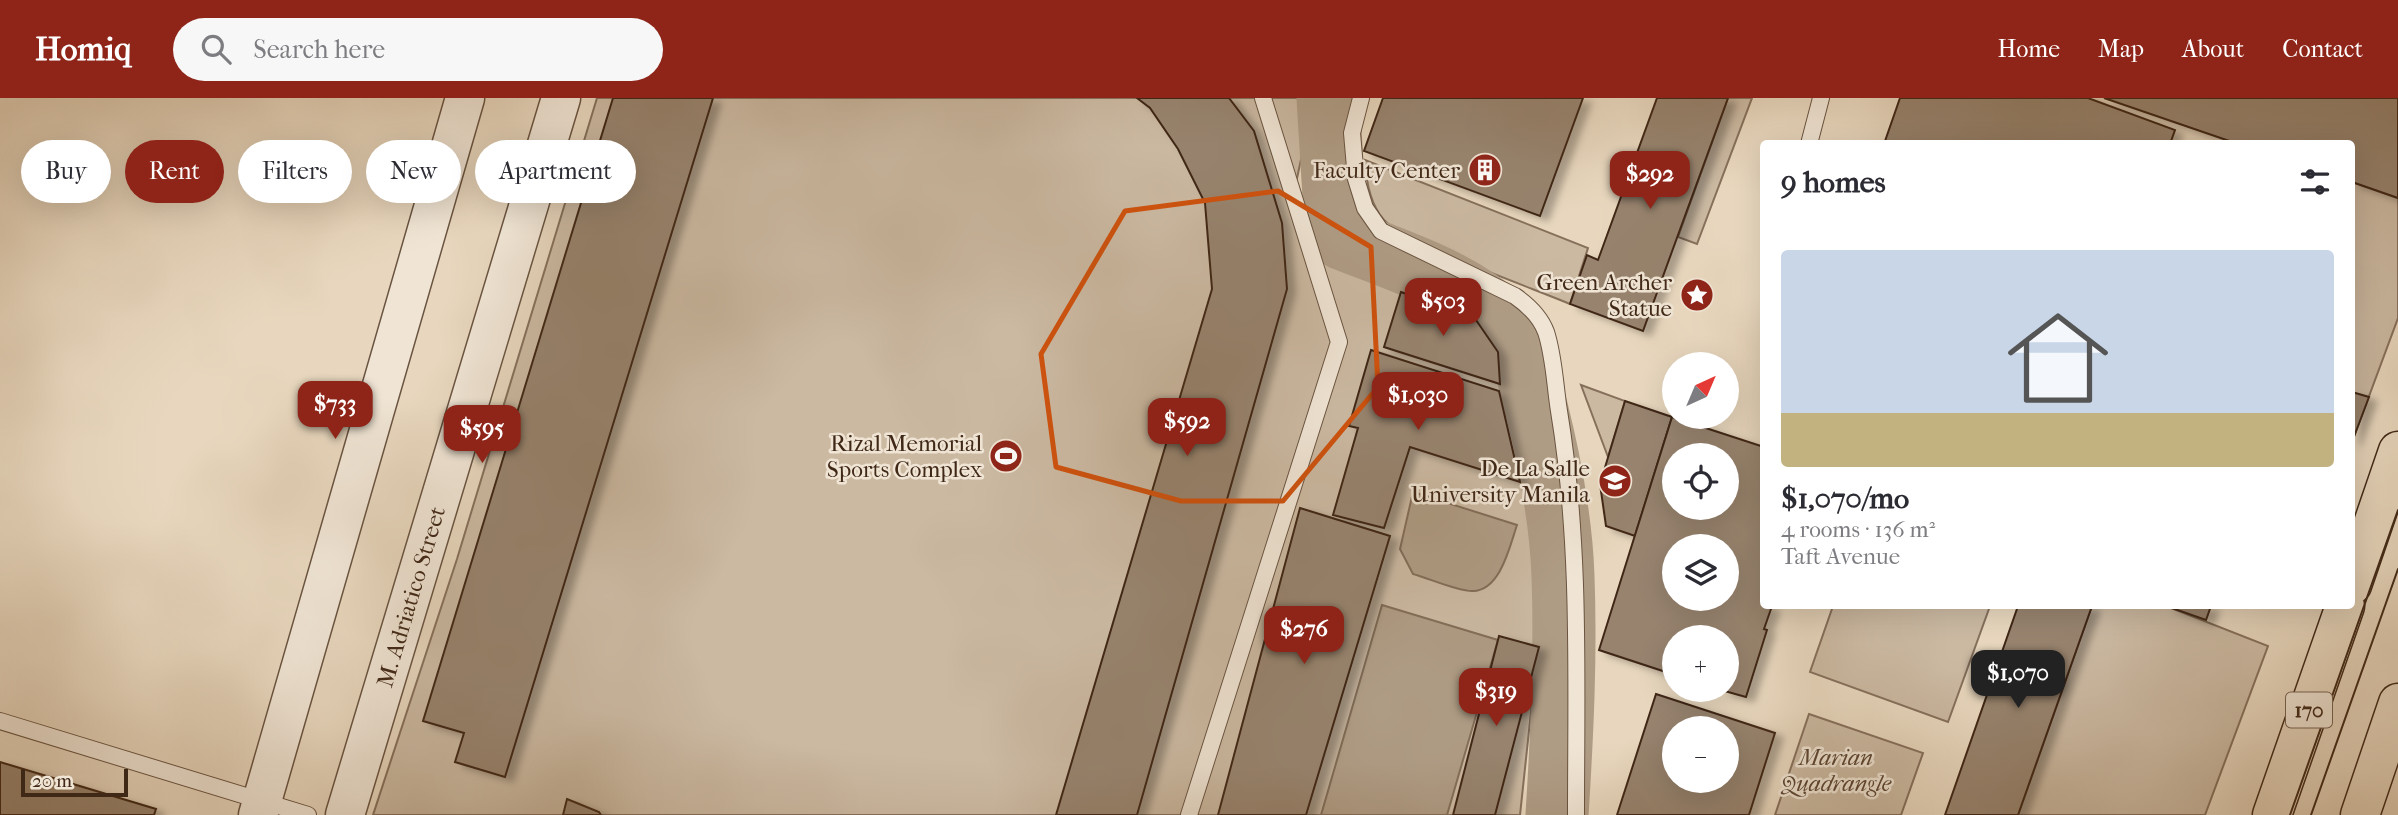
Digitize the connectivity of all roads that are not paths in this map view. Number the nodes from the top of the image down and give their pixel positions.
1 (465, 98) edge
2 (561, 98) edge
3 (1263, 98) edge
4 (1361, 98) edge
5 (1821, 98) edge
6 (1810, 140) edge
7 (2398, 451) edge
8 (2355, 576) edge
9 (2344, 609) edge
10 (2398, 703) edge
11 (0, 721) edge
12 (260, 808) edge
13 (308, 815) edge
14 (345, 815) edge
15 (1189, 815) edge
16 (1576, 815) edge
17 (2272, 815) edge
18 (2360, 815) edge

1 - 12 street
2 - 14 street, M. Adriatico Street
3 - 15 lane
4 - 16 lane
5 - 6 lane
7 - 8 main road
9 - 17 main road, 170
10 - 18 main road
11 - 12 lane
12 - 13 lane

